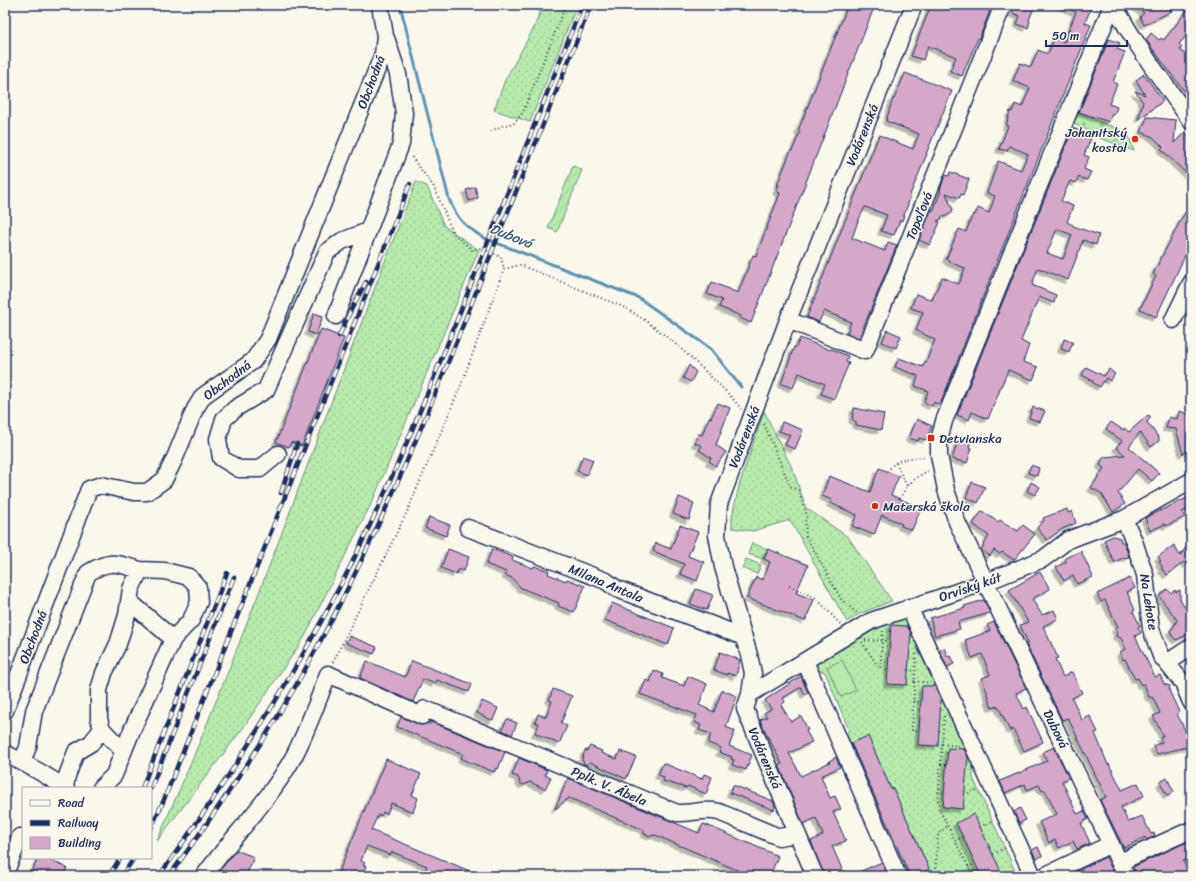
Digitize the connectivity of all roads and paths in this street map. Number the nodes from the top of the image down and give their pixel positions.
1 (380, 5) edge
2 (544, 5) edge
3 (566, 5) edge
4 (914, 5) edge
5 (1003, 5) edge
6 (1113, 5) edge
7 (538, 19) dead end
8 (385, 36) junction
9 (1191, 121) edge
10 (491, 131) dead end
11 (401, 144) junction
12 (368, 231) junction
13 (504, 269) junction
14 (1191, 283) edge
15 (336, 316) dead end
16 (788, 320) junction
17 (1173, 320) dead end
18 (744, 413) dead end
19 (762, 419) dead end
20 (278, 454) dead end
21 (932, 457) dead end
22 (896, 463) junction
23 (933, 468) dead end
24 (888, 472) dead end
25 (1191, 482) edge
26 (907, 486) junction
27 (900, 499) dead end
28 (1124, 519) junction
29 (468, 528) dead end
30 (140, 570) junction
31 (986, 582) junction
32 (789, 586) dead end
33 (129, 601) junction
34 (909, 607) junction
35 (862, 617) dead end
36 (883, 625) dead end
37 (843, 627) dead end
38 (744, 637) junction
39 (174, 639) junction
40 (882, 641) junction
41 (890, 641) dead end
42 (1191, 647) edge
43 (916, 651) dead end
44 (805, 661) junction
45 (1167, 663) junction
46 (880, 669) junction
47 (888, 670) dead end
48 (908, 670) dead end
49 (915, 671) junction
50 (328, 674) junction
51 (914, 682) junction
52 (931, 683) dead end
53 (750, 694) junction
54 (913, 701) junction
55 (921, 702) dead end
56 (1191, 702) edge
57 (5, 711) edge
58 (945, 711) dead end
59 (102, 729) junction
60 (919, 731) dead end
61 (939, 731) dead end
62 (943, 731) junction
63 (123, 751) junction
64 (5, 753) edge
65 (22, 762) junction
66 (940, 764) junction
67 (947, 765) dead end
68 (64, 787) edge
69 (66, 787) edge
70 (102, 787) edge
71 (978, 790) dead end
72 (938, 792) junction
73 (944, 793) dead end
74 (964, 794) dead end
75 (992, 821) dead end
76 (948, 826) junction
77 (980, 827) dead end
78 (1191, 830) edge
79 (798, 834) junction
80 (22, 837) edge
81 (963, 837) dead end
82 (955, 841) junction
83 (1111, 844) junction
84 (1004, 848) dead end
85 (992, 854) dead end
86 (975, 864) dead end
87 (968, 867) junction
88 (1123, 869) edge
89 (5, 874) edge
90 (204, 876) edge
91 (815, 876) edge
92 (898, 876) edge
93 (935, 876) edge
94 (973, 876) edge
95 (1031, 876) edge
96 (1044, 876) edge

1 - 8 street, Obchodná
2 - 7 path
3 - 10 path
4 - 16 street, Vodárenská
5 - 16 street, Topoľová
6 - 9 street
6 - 31 street
8 - 11 street
8 - 57 street, Obchodná
11 - 12 street
11 - 13 path
12 - 15 street
12 - 20 street
13 - 18 path
13 - 50 path
14 - 17 street
16 - 38 street, Vodárenská
19 - 35 path
21 - 22 path
22 - 24 path
22 - 26 path
23 - 26 path
25 - 28 street, Orviský kút
26 - 27 path
28 - 31 street, Orviský kút
28 - 45 street, Na Lehote
29 - 38 street, Milana Antala
30 - 33 street
30 - 39 street
30 - 65 street
31 - 34 street, Orviský kút
31 - 83 street, Dubová
32 - 37 path
33 - 39 street
33 - 59 street
34 - 44 street, Orviský kút
34 - 95 street
36 - 40 path
38 - 53 street, Vodárenská
39 - 63 street
40 - 41 path
40 - 46 path
40 - 46 path
42 - 45 street
43 - 49 path
44 - 53 street, Orviský kút
44 - 92 street
45 - 56 street, Na Lehote
46 - 47 path
48 - 49 path
49 - 51 path
50 - 79 street, Pplk. V. Ábela
50 - 90 street
51 - 52 path
51 - 54 path
53 - 79 street, Vodárenská
54 - 55 path
54 - 60 path
58 - 62 path
59 - 63 street
59 - 69 street
61 - 62 path
62 - 66 path
63 - 70 street
64 - 65 street
65 - 68 street
66 - 67 path
66 - 72 path
71 - 74 path
72 - 73 path
72 - 76 path
75 - 77 path
76 - 82 path
76 - 93 path
78 - 88 street
79 - 91 street, Vodárenská
80 - 89 street
81 - 82 path
82 - 87 path
83 - 88 street, Dubová
83 - 96 street
84 - 85 path
86 - 87 path
87 - 94 path

